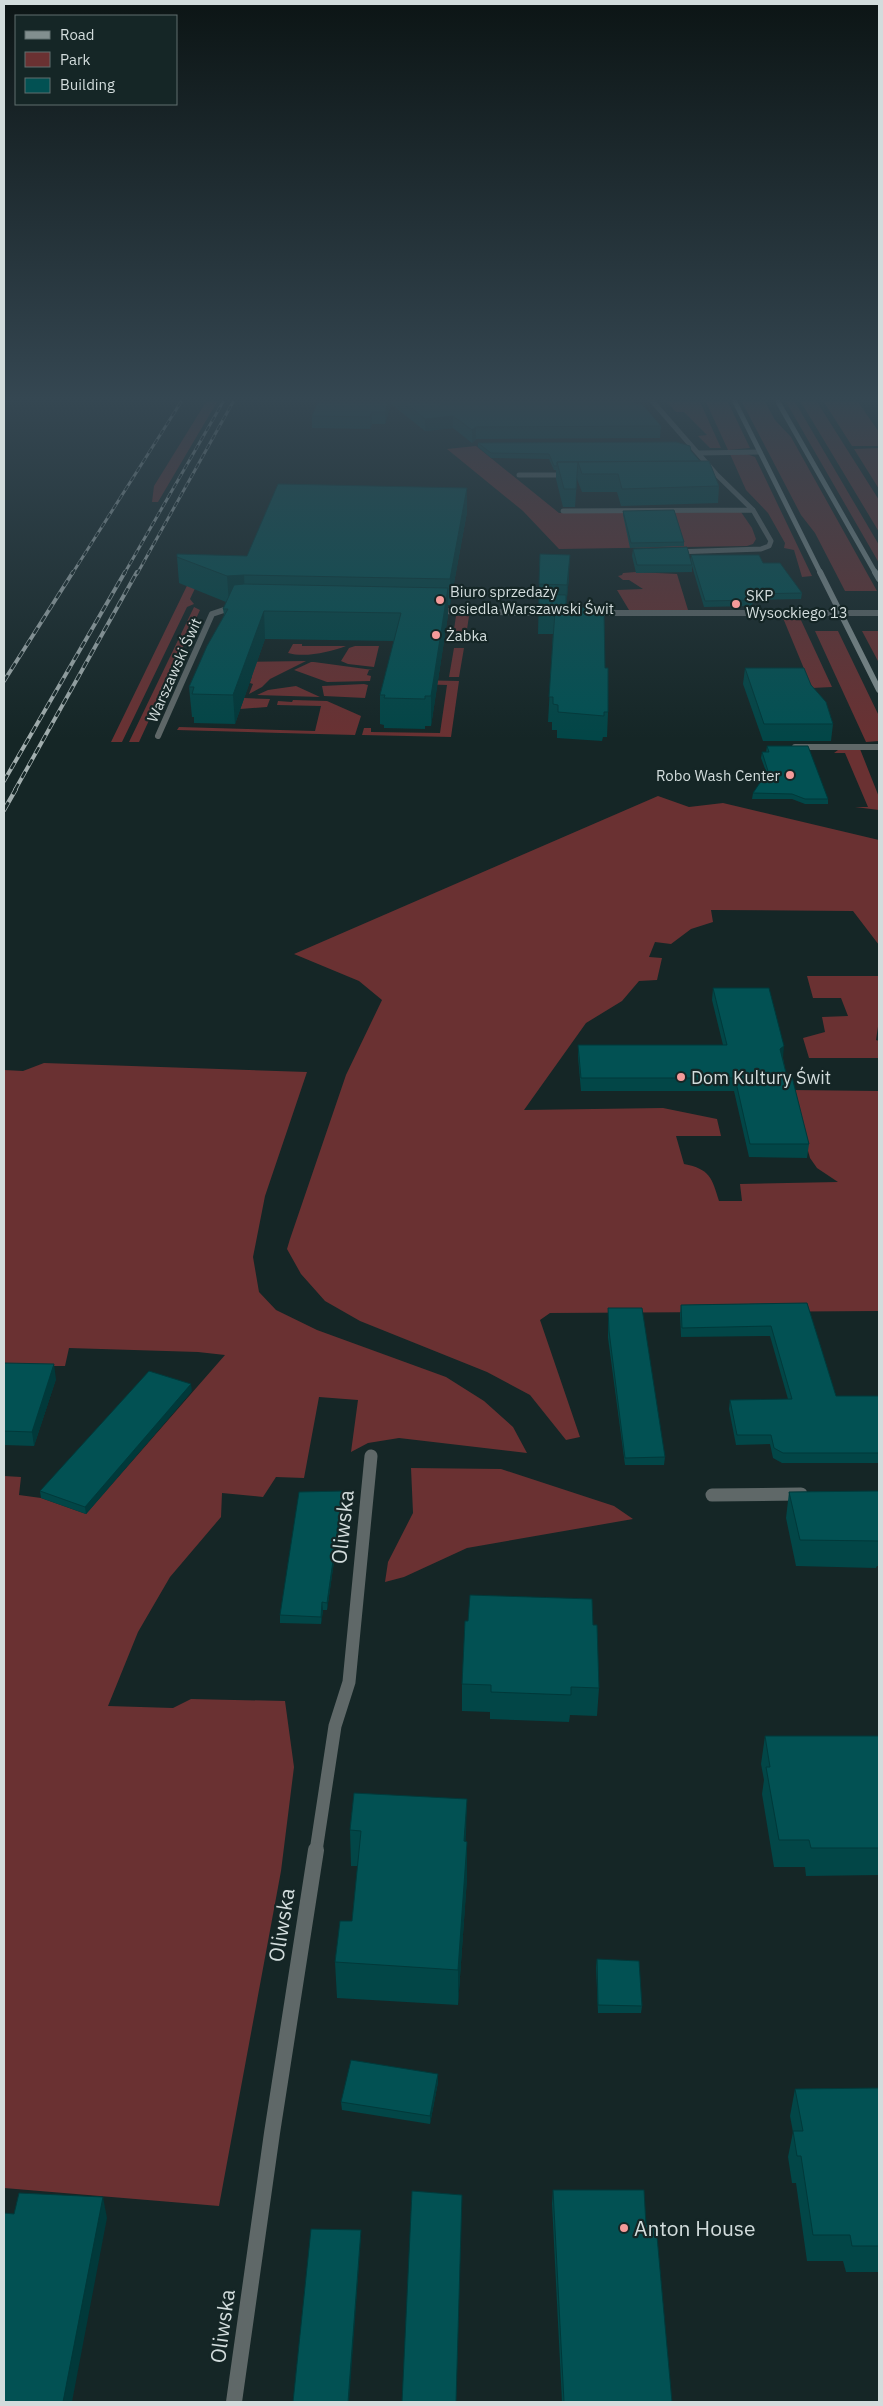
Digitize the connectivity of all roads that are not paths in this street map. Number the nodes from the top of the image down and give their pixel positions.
1 (756, 514) edge
2 (791, 514) edge
3 (842, 514) edge
4 (664, 552) edge
5 (879, 579) edge
6 (245, 606) edge
7 (879, 608) edge
8 (424, 611) edge
9 (840, 612) junction
10 (563, 613) edge
11 (582, 613) edge
12 (879, 613) edge
13 (879, 690) edge
14 (158, 736) dead end
15 (791, 746) edge
16 (879, 747) edge
17 (371, 1456) dead end
18 (712, 1494) dead end
19 (810, 1494) edge
20 (234, 2402) edge

1 - 4 street
2 - 9 main road
3 - 5 main road
6 - 14 street, Warszawski Świt
7 - 9 street
8 - 10 street
9 - 11 street
9 - 12 street
9 - 13 main road
15 - 16 street
17 - 20 street, Oliwska
18 - 19 street

